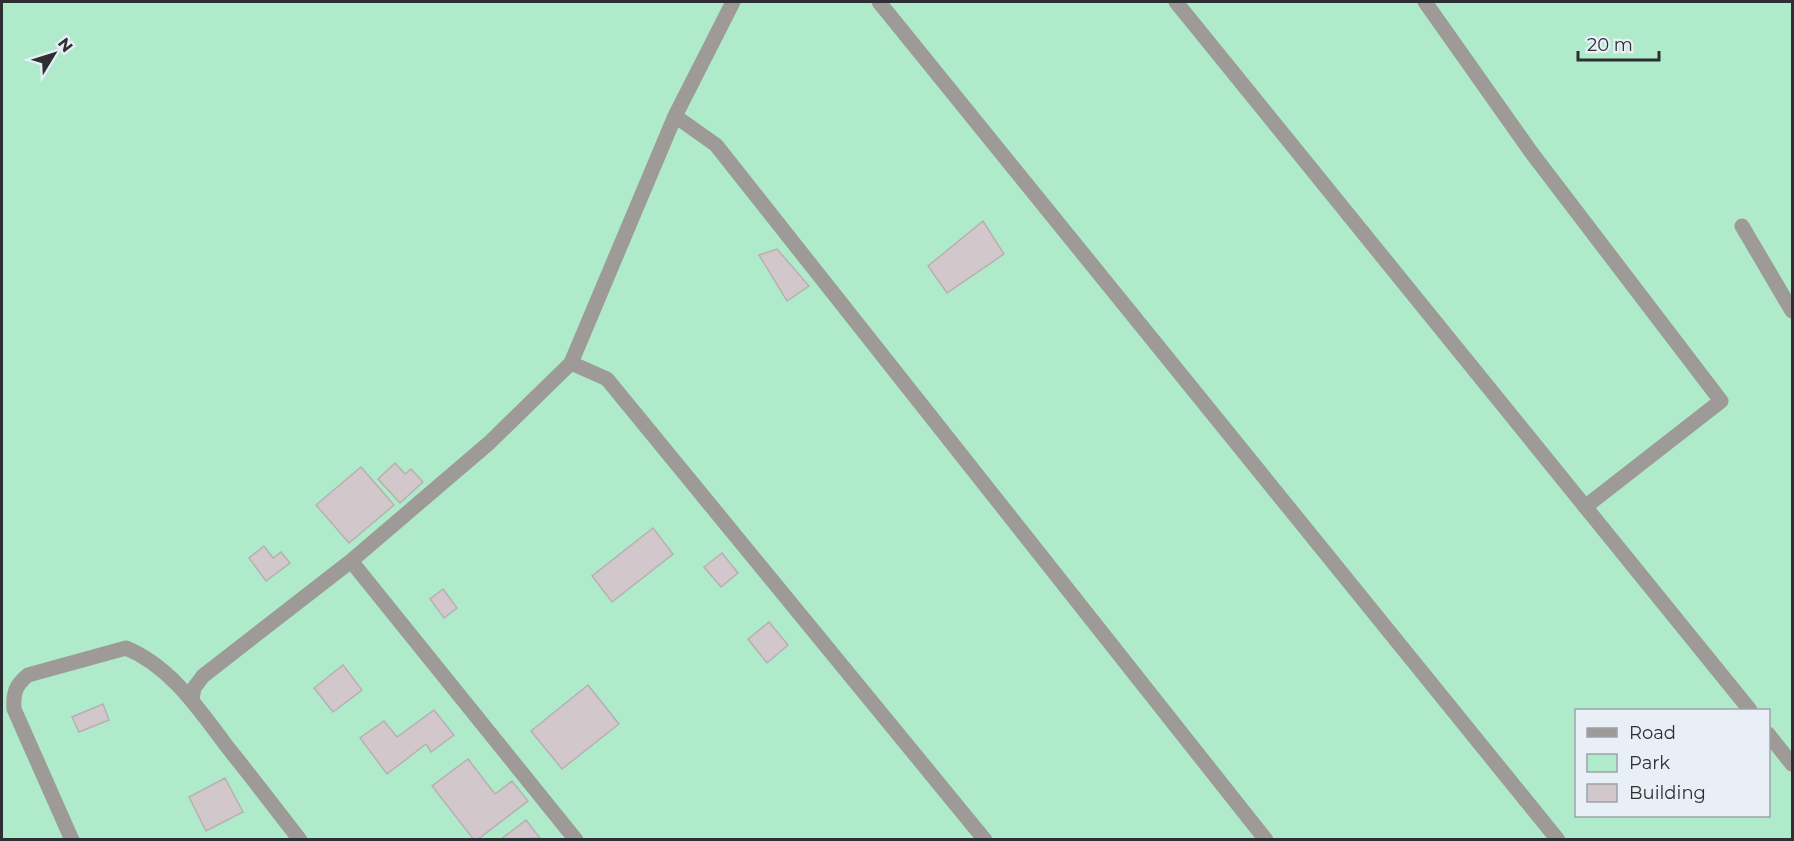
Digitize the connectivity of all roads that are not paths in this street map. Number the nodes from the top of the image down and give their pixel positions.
1 (733, 2) edge
2 (879, 2) edge
3 (1176, 2) edge
4 (1425, 2) edge
5 (675, 116) junction
6 (1742, 226) dead end
7 (1792, 311) edge
8 (571, 363) junction
9 (1585, 507) junction
10 (351, 561) junction
11 (192, 699) junction
12 (1748, 709) edge
13 (1770, 736) edge
14 (1792, 764) edge
15 (72, 840) edge
16 (300, 840) edge
17 (576, 840) edge
18 (985, 840) edge
19 (1266, 840) edge
20 (1558, 840) edge

1 - 5 street
2 - 20 street
3 - 9 street
4 - 9 street
5 - 8 street
5 - 19 street
6 - 7 street
8 - 10 street
8 - 18 street
9 - 12 street
10 - 11 street
10 - 17 street
11 - 15 street
11 - 16 street
13 - 14 street

